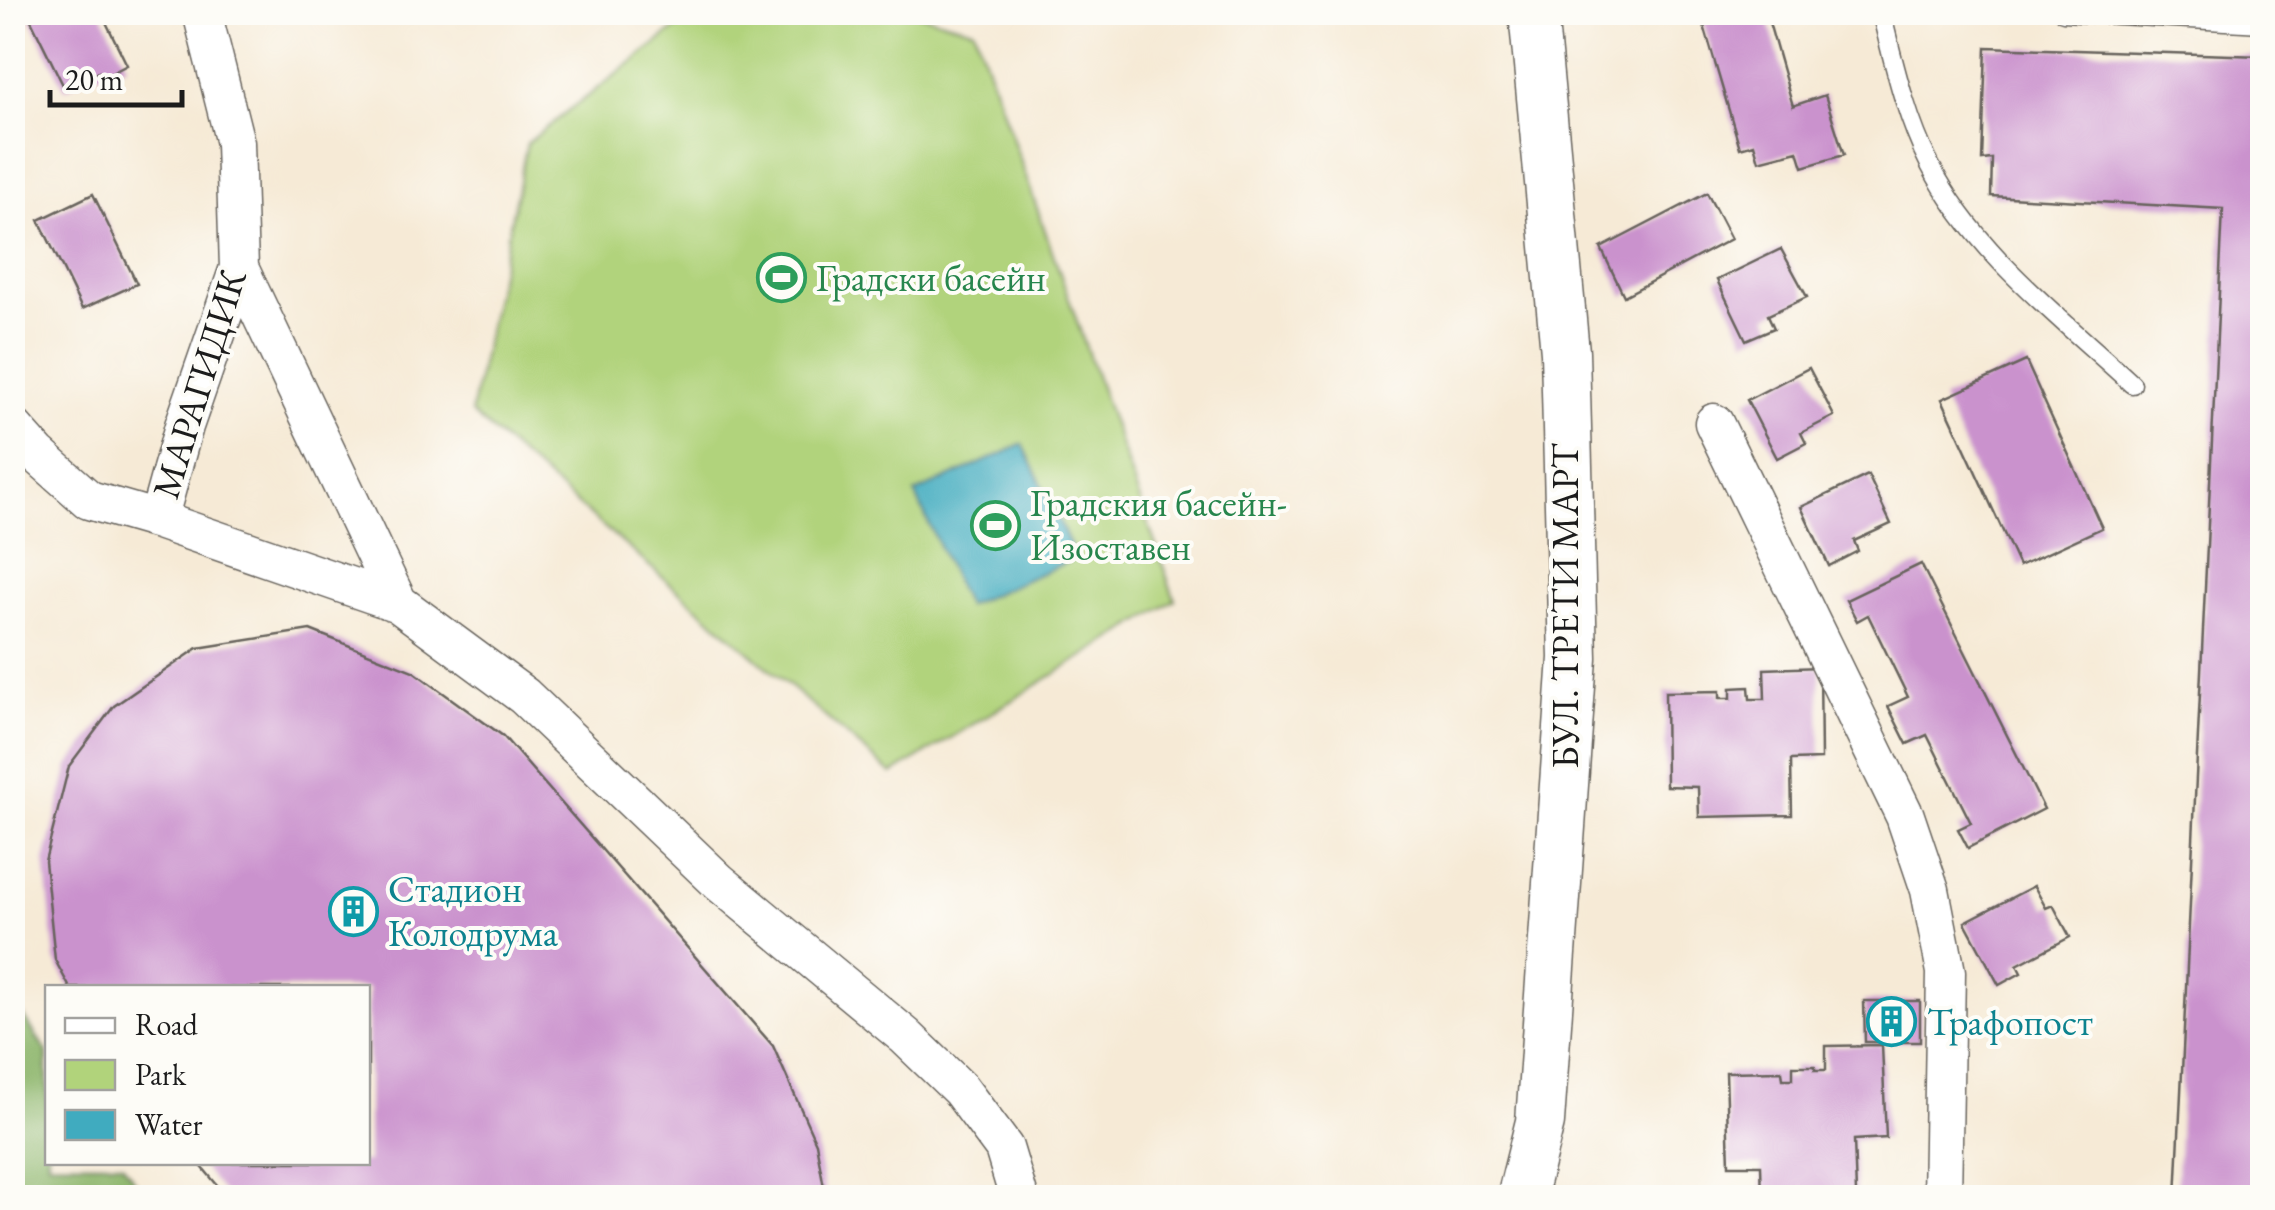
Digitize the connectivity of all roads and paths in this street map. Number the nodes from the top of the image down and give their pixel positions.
1 (202, 12) edge
2 (1533, 12) edge
3 (1881, 12) edge
4 (2062, 12) edge
5 (2262, 23) edge
6 (239, 268) junction
7 (2132, 384) dead end
8 (1714, 423) dead end
9 (12, 426) edge
10 (158, 520) junction
11 (398, 604) junction
12 (1019, 1198) edge
13 (1521, 1198) edge
14 (1942, 1198) edge

1 - 6 street, МАРАГИДИК
2 - 13 street, БУЛ. ТРЕТИ МАРТ
3 - 7 lane
4 - 5 lane
6 - 10 street, МАРАГИДИК
6 - 11 street
8 - 14 street
9 - 10 street
10 - 11 street
11 - 12 street

